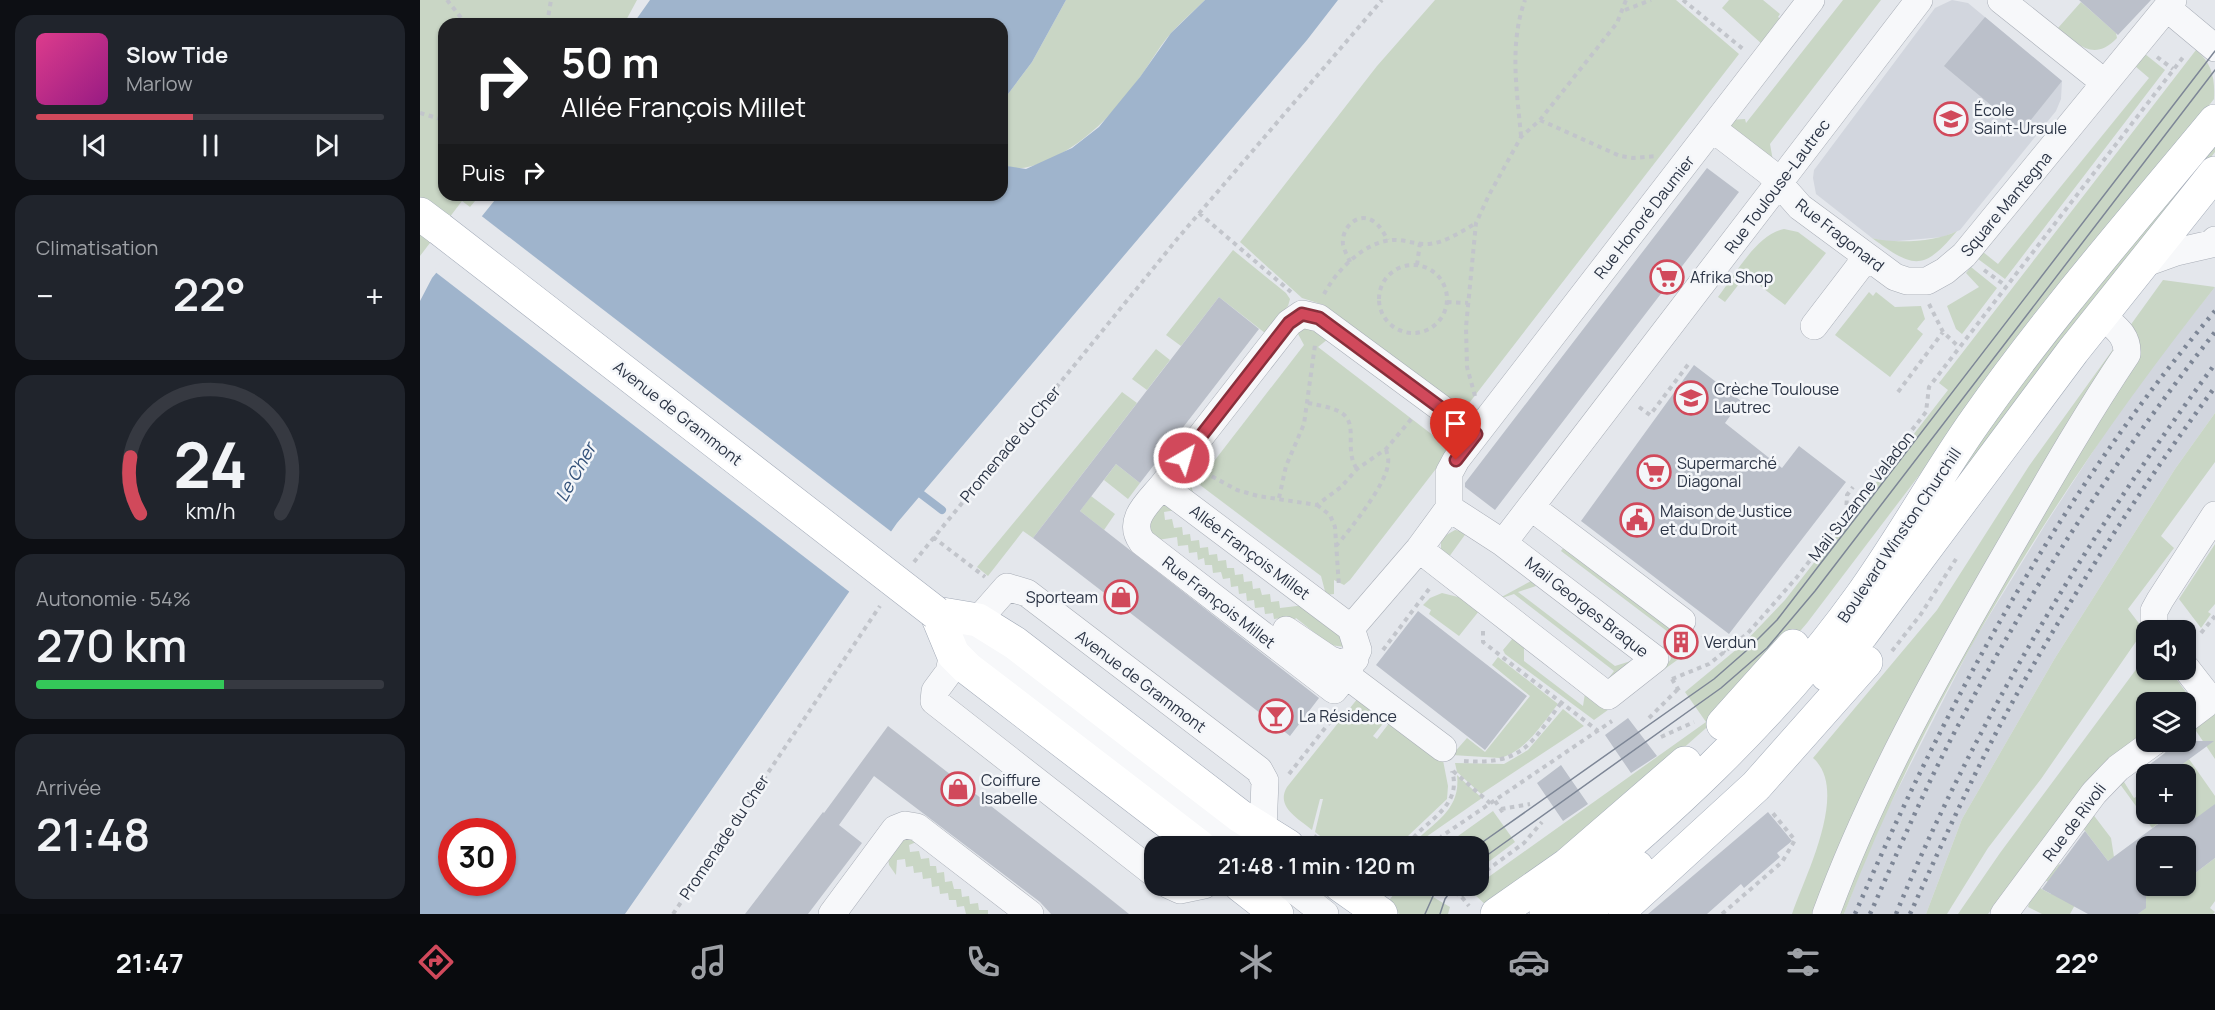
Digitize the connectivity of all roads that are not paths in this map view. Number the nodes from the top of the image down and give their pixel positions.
1 (1811, 0) edge
2 (1919, 0) edge
3 (2001, 0) edge
4 (2170, 4) edge
5 (2208, 46) edge
6 (2105, 83) junction
7 (2215, 122) edge
8 (1713, 129) junction
9 (2215, 173) edge
10 (1779, 183) junction
11 (430, 221) edge
12 (2215, 240) edge
13 (1866, 258) junction
14 (2140, 265) junction
15 (1922, 289) joint
16 (2101, 315) junction
17 (1814, 326) dead end
18 (1975, 421) junction
19 (2016, 428) junction
20 (1476, 434) junction
21 (1162, 486) junction
22 (1531, 507) junction
23 (1449, 508) junction
24 (2215, 515) edge
25 (1503, 543) junction
26 (1419, 549) junction
27 (2154, 620) edge
28 (1342, 621) junction
29 (1682, 621) dead end
30 (1286, 630) dead end
31 (966, 636) junction
32 (1353, 673) junction
33 (2196, 679) edge
34 (2213, 699) edge
35 (2196, 712) edge
36 (2140, 752) edge
37 (1447, 759) road end
38 (1186, 836) edge
39 (1259, 836) edge
40 (1263, 836) edge
41 (1144, 865) edge
42 (1254, 896) edge
43 (1302, 896) edge
44 (1356, 896) edge
45 (832, 914) edge
46 (1030, 914) edge
47 (1277, 914) edge
48 (1325, 914) edge
49 (1381, 914) edge
50 (1497, 914) edge
51 (1546, 914) edge
52 (1583, 914) edge
53 (1616, 914) edge
54 (1826, 914) edge
55 (2004, 914) edge

1 - 8 street, Rue Honoré Daumier
2 - 10 street, Rue Toulouse-Lautrec
3 - 6 street
4 - 5 street
4 - 6 street, Square Mantegna
6 - 15 street, Square Mantegna
7 - 18 main road, Boulevard Winston Churchill
8 - 10 street, Rue Fragonard
8 - 20 street, Rue Honoré Daumier
9 - 14 main road, Boulevard Winston Churchill
10 - 13 street, Rue Fragonard
10 - 22 street, Rue Toulouse-Lautrec
11 - 31 main road, Avenue de Grammont, bridge
12 - 14 street
13 - 15 street, Rue Fragonard
13 - 17 street
14 - 16 main road, Boulevard Winston Churchill
16 - 19 main road, Boulevard Winston Churchill
16 - 54 street
18 - 50 main road
18 - 51 main road, Boulevard Winston Churchill
19 - 52 main road, Boulevard Winston Churchill
19 - 53 main road
20 - 21 street
20 - 23 street
21 - 28 street, Allée François Millet
21 - 32 street, Rue François Millet
22 - 25 street, Rue Toulouse-Lautrec
22 - 29 street
23 - 25 street, Mail Georges Braque
23 - 26 street
24 - 27 street
25 - 26 street, Mail Georges Braque
26 - 28 street
28 - 32 street
30 - 32 street
31 - 38 main road, Avenue de Grammont
31 - 39 main road, Avenue de Grammont
31 - 40 street, Avenue de Grammont
31 - 41 street, Avenue de Grammont
32 - 37 street
33 - 34 street
34 - 35 street
36 - 55 street, Rue de Rivoli
42 - 47 main road
43 - 48 street
44 - 49 main road
45 - 46 street

